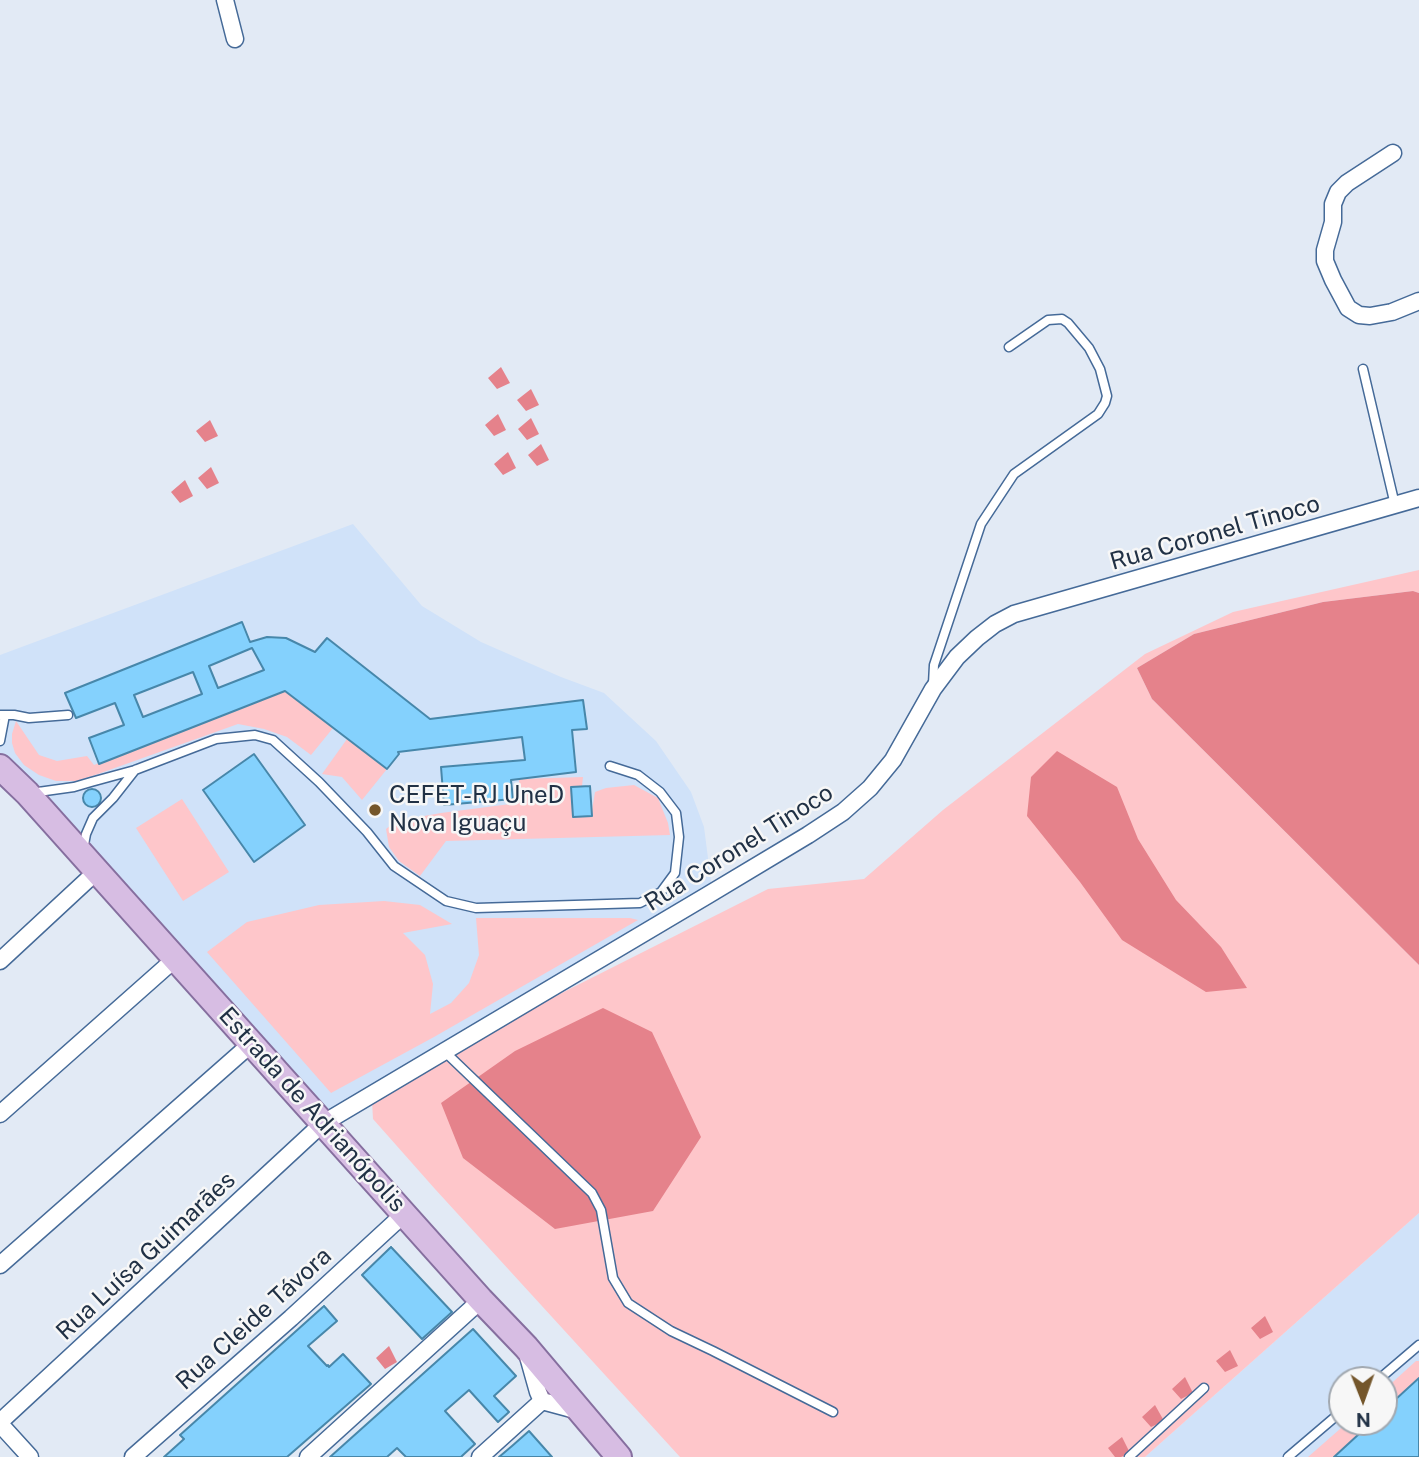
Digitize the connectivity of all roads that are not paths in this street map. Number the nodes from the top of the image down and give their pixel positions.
1 (225, 0) edge
2 (235, 39) dead end
3 (1393, 153) dead end
4 (1419, 301) edge
5 (1009, 347) dead end
6 (1363, 369) dead end
7 (1419, 498) edge
8 (1395, 505) junction
9 (933, 690) junction
10 (2, 715) edge
11 (68, 715) dead end
12 (0, 741) edge
13 (610, 766) dead end
14 (0, 767) edge
15 (135, 769) junction
16 (27, 793) junction
17 (90, 862) junction
18 (176, 958) junction
19 (0, 961) edge
20 (252, 1043) junction
21 (444, 1051) junction
22 (0, 1114) edge
23 (322, 1124) junction
24 (404, 1214) junction
25 (0, 1265) edge
26 (481, 1300) junction
27 (1419, 1345) edge
28 (526, 1347) junction
29 (1394, 1366) edge
30 (1204, 1388) dead end
31 (542, 1401) junction
32 (581, 1411) junction
33 (832, 1412) dead end
34 (0, 1423) edge
35 (1328, 1423) edge
36 (30, 1457) edge
37 (133, 1457) edge
38 (308, 1457) edge
39 (480, 1457) edge
40 (619, 1457) edge
41 (1129, 1457) edge
42 (1288, 1457) edge

1 - 2 street
3 - 4 street
5 - 9 lane
6 - 8 lane
7 - 8 street, Rua Coronel Tinoco
8 - 9 street, Rua Coronel Tinoco
9 - 21 street, Rua Coronel Tinoco
10 - 11 lane
10 - 12 lane
13 - 15 lane
14 - 16 main road, Estrada de Adrianópolis
15 - 16 lane
15 - 17 lane
16 - 17 main road, Estrada de Adrianópolis
17 - 18 main road, Estrada de Adrianópolis
17 - 19 street
18 - 20 main road, Estrada de Adrianópolis
18 - 22 street
20 - 23 main road, Estrada de Adrianópolis
20 - 25 street
21 - 23 street, Rua Coronel Tinoco
21 - 33 lane
23 - 24 main road, Estrada de Adrianópolis
23 - 34 street, Rua Luísa Guimarães
24 - 26 main road, Estrada de Adrianópolis
24 - 37 street, Rua Cleide Távora
26 - 28 main road, Estrada de Adrianópolis
26 - 38 street
27 - 29 lane
28 - 31 street
28 - 32 main road, Estrada de Adrianópolis
30 - 41 lane
31 - 32 street
31 - 39 street
32 - 40 main road, Estrada de Adrianópolis
34 - 36 street
35 - 42 lane

